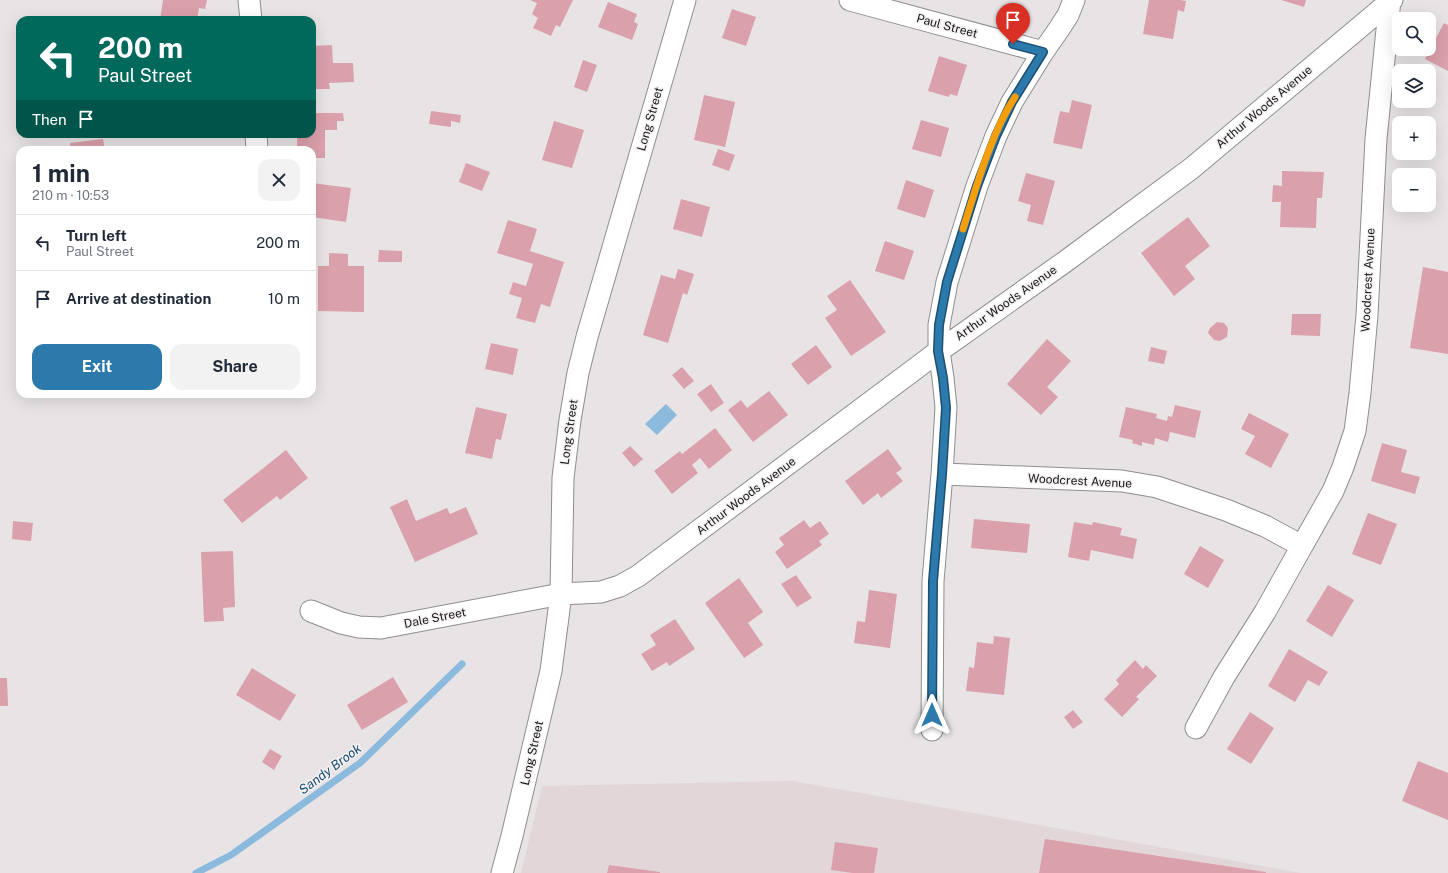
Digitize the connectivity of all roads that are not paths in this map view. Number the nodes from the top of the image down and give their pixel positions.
1 (249, 0) edge
2 (685, 0) edge
3 (850, 0) edge
4 (1074, 0) edge
5 (1391, 1) edge
6 (251, 16) edge
7 (1043, 52) junction
8 (938, 351) junction
9 (942, 474) junction
10 (1302, 546) junction
11 (561, 594) junction
12 (311, 611) dead end
13 (1196, 728) dead end
14 (932, 730) dead end
15 (502, 873) edge

1 - 6 street
2 - 11 street, Long Street
3 - 7 street, Paul Street
4 - 7 street
5 - 8 street, Arthur Woods Avenue
5 - 10 street, Woodcrest Avenue
7 - 8 street
8 - 9 street
8 - 11 street, Arthur Woods Avenue
9 - 10 street, Woodcrest Avenue
9 - 14 street
10 - 13 street, Woodcrest Avenue
11 - 12 street, Dale Street
11 - 15 street, Long Street

